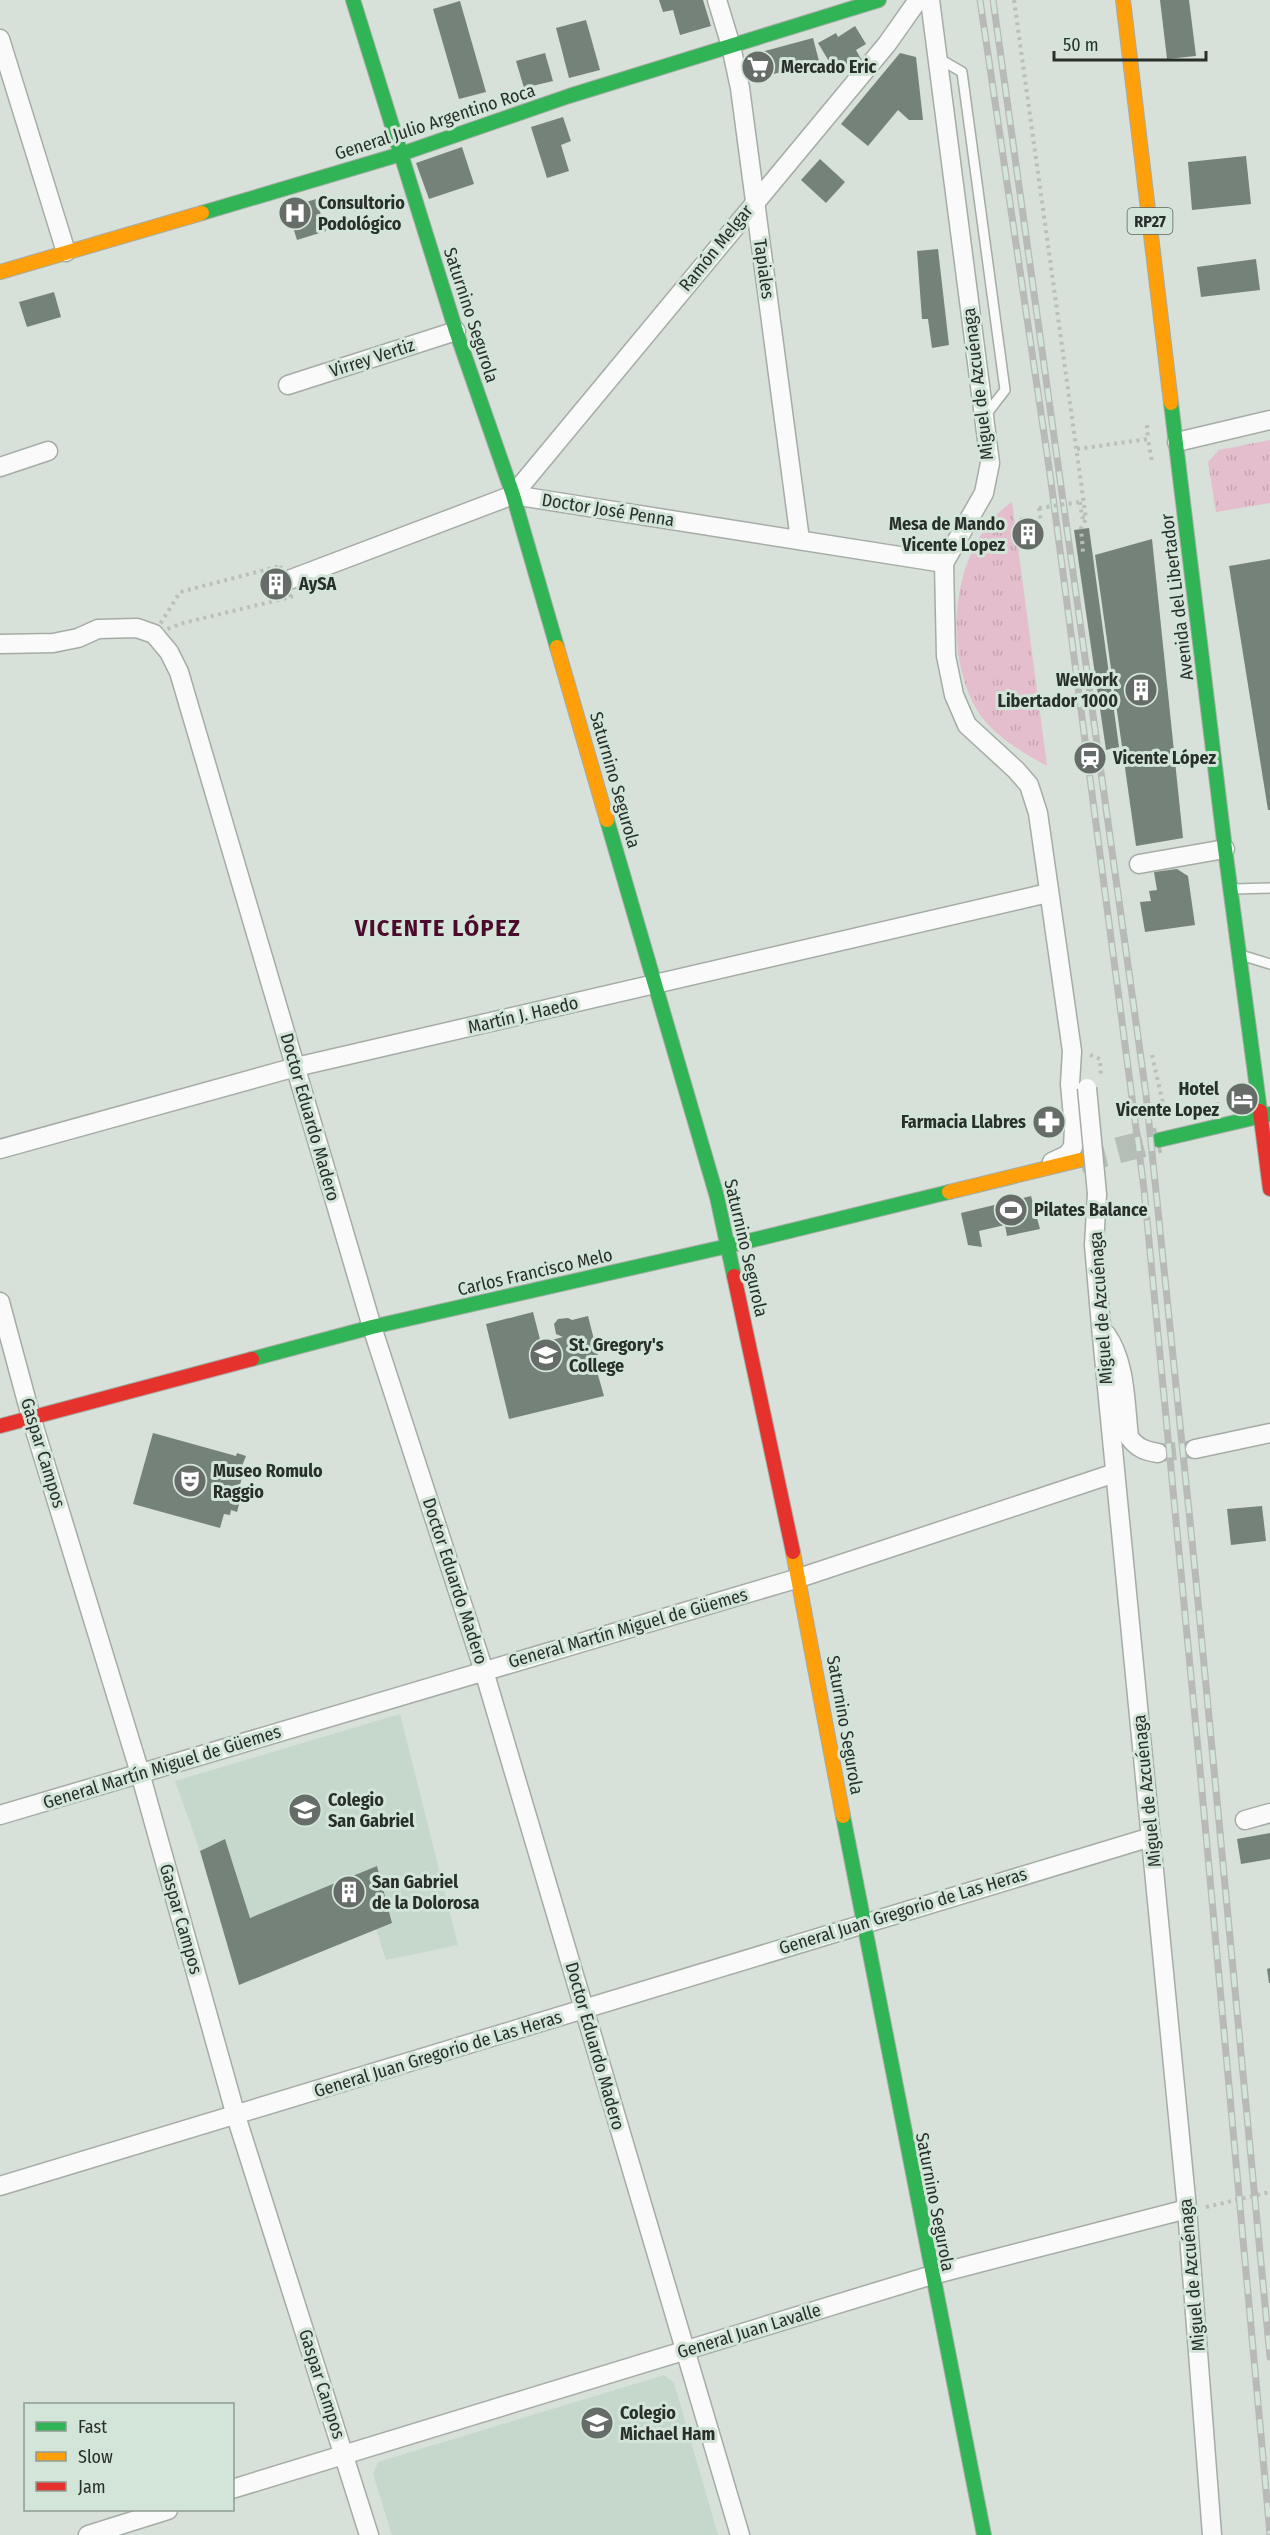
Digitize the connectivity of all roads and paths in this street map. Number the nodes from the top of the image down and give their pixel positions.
1 (353, 0) edge
2 (717, 0) edge
3 (879, 0) edge
4 (918, 0) edge
5 (930, 0) edge
6 (1014, 0) edge
7 (1123, 0) edge
8 (0, 39) edge
9 (731, 46) junction
10 (936, 57) junction
11 (401, 154) junction
12 (755, 200) junction
13 (66, 252) junction
14 (0, 272) edge
15 (456, 331) junction
16 (288, 385) dead end
17 (984, 418) junction
18 (1270, 420) edge
19 (1147, 424) dead end
20 (1148, 439) junction
21 (1178, 442) junction
22 (1077, 449) junction
23 (48, 451) dead end
24 (0, 467) edge
25 (1153, 468) dead end
26 (513, 495) junction
27 (1086, 519) junction
28 (1041, 522) dead end
29 (800, 540) junction
30 (1083, 553) dead end
31 (944, 563) junction
32 (286, 581) junction
33 (154, 634) junction
34 (0, 644) edge
35 (1225, 849) junction
36 (1139, 864) dead end
37 (1270, 888) edge
38 (1230, 889) junction
39 (1048, 893) junction
40 (1239, 954) junction
41 (1270, 964) edge
42 (656, 984) junction
43 (1072, 1051) junction
44 (1152, 1055) dead end
45 (296, 1067) junction
46 (1094, 1086) junction
47 (1218, 1107) dead end
48 (1208, 1109) dead end
49 (1266, 1115) edge
50 (1177, 1117) dead end
51 (1159, 1140) tunnel mouth
52 (0, 1149) edge
53 (1080, 1160) tunnel mouth
54 (1037, 1169) junction
55 (1270, 1189) edge
56 (728, 1246) junction
57 (0, 1302) edge
58 (1101, 1326) junction
59 (372, 1328) junction
60 (31, 1417) junction
61 (0, 1426) edge
62 (1270, 1433) edge
63 (1195, 1449) tunnel mouth
64 (1158, 1453) tunnel mouth
65 (1115, 1473) junction
66 (799, 1578) junction
67 (484, 1671) junction
68 (140, 1773) junction
69 (1270, 1814) edge
70 (0, 1815) edge
71 (1245, 1820) dead end
72 (1151, 1837) junction
73 (863, 1923) junction
74 (585, 2009) junction
75 (236, 2116) junction
76 (0, 2186) edge
77 (1270, 2192) edge
78 (1187, 2209) junction
79 (932, 2275) junction
80 (685, 2350) junction
81 (343, 2453) junction
82 (234, 2488) edge
83 (165, 2511) edge
84 (88, 2535) edge
85 (369, 2535) edge
86 (740, 2535) edge
87 (984, 2535) edge
88 (1212, 2535) edge

1 - 11 street, Saturnino Segurola
2 - 9 street, Tapiales
3 - 9 street, General Julio Argentino Roca
4 - 12 street, Ramón Melgar
5 - 10 street, Miguel de Azcuénaga
6 - 22 path
7 - 21 street, Avenida del Libertador / RP27
8 - 13 street
9 - 11 street, General Julio Argentino Roca
9 - 12 street, Tapiales
10 - 17 street, Miguel de Azcuénaga
10 - 17 lane
11 - 13 street, General Julio Argentino Roca
11 - 15 street, Saturnino Segurola
12 - 26 street, Ramón Melgar
12 - 29 street, Tapiales
13 - 14 street, General Julio Argentino Roca
15 - 16 street, Virrey Vertiz
15 - 26 street, Saturnino Segurola
17 - 31 street, Miguel de Azcuénaga
18 - 21 street
19 - 20 path
20 - 22 path
20 - 25 path
21 - 35 street, Avenida del Libertador / RP27
22 - 27 path
23 - 24 street
26 - 29 street, Doctor José Penna
26 - 32 street, Doctor José Penna
26 - 42 street, Saturnino Segurola
27 - 28 path, bridge
27 - 30 path
29 - 31 street, Doctor José Penna
31 - 39 street, Miguel de Azcuénaga
32 - 33 path
32 - 33 path
33 - 34 street
33 - 45 street, Doctor Eduardo Madero
35 - 36 street
35 - 38 street, Avenida del Libertador / RP27
37 - 38 lane
38 - 40 street, Avenida del Libertador / RP27
39 - 42 street, Martín J. Haedo
39 - 43 street, Miguel de Azcuénaga
40 - 41 lane
40 - 49 street, Avenida del Libertador / RP27
42 - 45 street, Martín J. Haedo
42 - 56 street, Saturnino Segurola
43 - 46 street, Miguel de Azcuénaga
43 - 46 path
43 - 54 street, Miguel de Azcuénaga
44 - 50 path
45 - 52 street, Martín J. Haedo
45 - 59 street, Doctor Eduardo Madero
46 - 58 street, Miguel de Azcuénaga, bridge
47 - 48 path
49 - 51 street
49 - 55 street, Avenida del Libertador / RP27
53 - 54 street, Carlos Francisco Melo
54 - 56 street, Carlos Francisco Melo
56 - 59 street, Carlos Francisco Melo
56 - 66 street, Saturnino Segurola
57 - 60 street, Gaspar Campos
58 - 64 street
58 - 65 street, Miguel de Azcuénaga
59 - 60 street, Carlos Francisco Melo
59 - 67 street, Doctor Eduardo Madero
60 - 61 street, Carlos Francisco Melo
60 - 68 street, Gaspar Campos
62 - 63 street
65 - 66 street, General Martín Miguel de Güemes
65 - 72 street, Miguel de Azcuénaga
66 - 67 street, General Martín Miguel de Güemes
66 - 73 street, Saturnino Segurola
67 - 68 street, General Martín Miguel de Güemes
67 - 74 street, Doctor Eduardo Madero
68 - 70 street, General Martín Miguel de Güemes
68 - 75 street, Gaspar Campos
69 - 71 street
72 - 73 street, General Juan Gregorio de Las Heras
72 - 78 street, Miguel de Azcuénaga
73 - 74 street, General Juan Gregorio de Las Heras
73 - 79 street, Saturnino Segurola
74 - 75 street, General Juan Gregorio de Las Heras
74 - 80 street, Doctor Eduardo Madero
75 - 76 street, General Juan Gregorio de Las Heras
75 - 81 street, Gaspar Campos
77 - 78 path
78 - 79 street, General Juan Lavalle
78 - 88 street, Miguel de Azcuénaga
79 - 80 street, General Juan Lavalle
79 - 87 street, Saturnino Segurola
80 - 81 street, General Juan Lavalle
80 - 86 street, Doctor Eduardo Madero
81 - 82 street, General Juan Lavalle
81 - 85 street, Gaspar Campos
83 - 84 street

